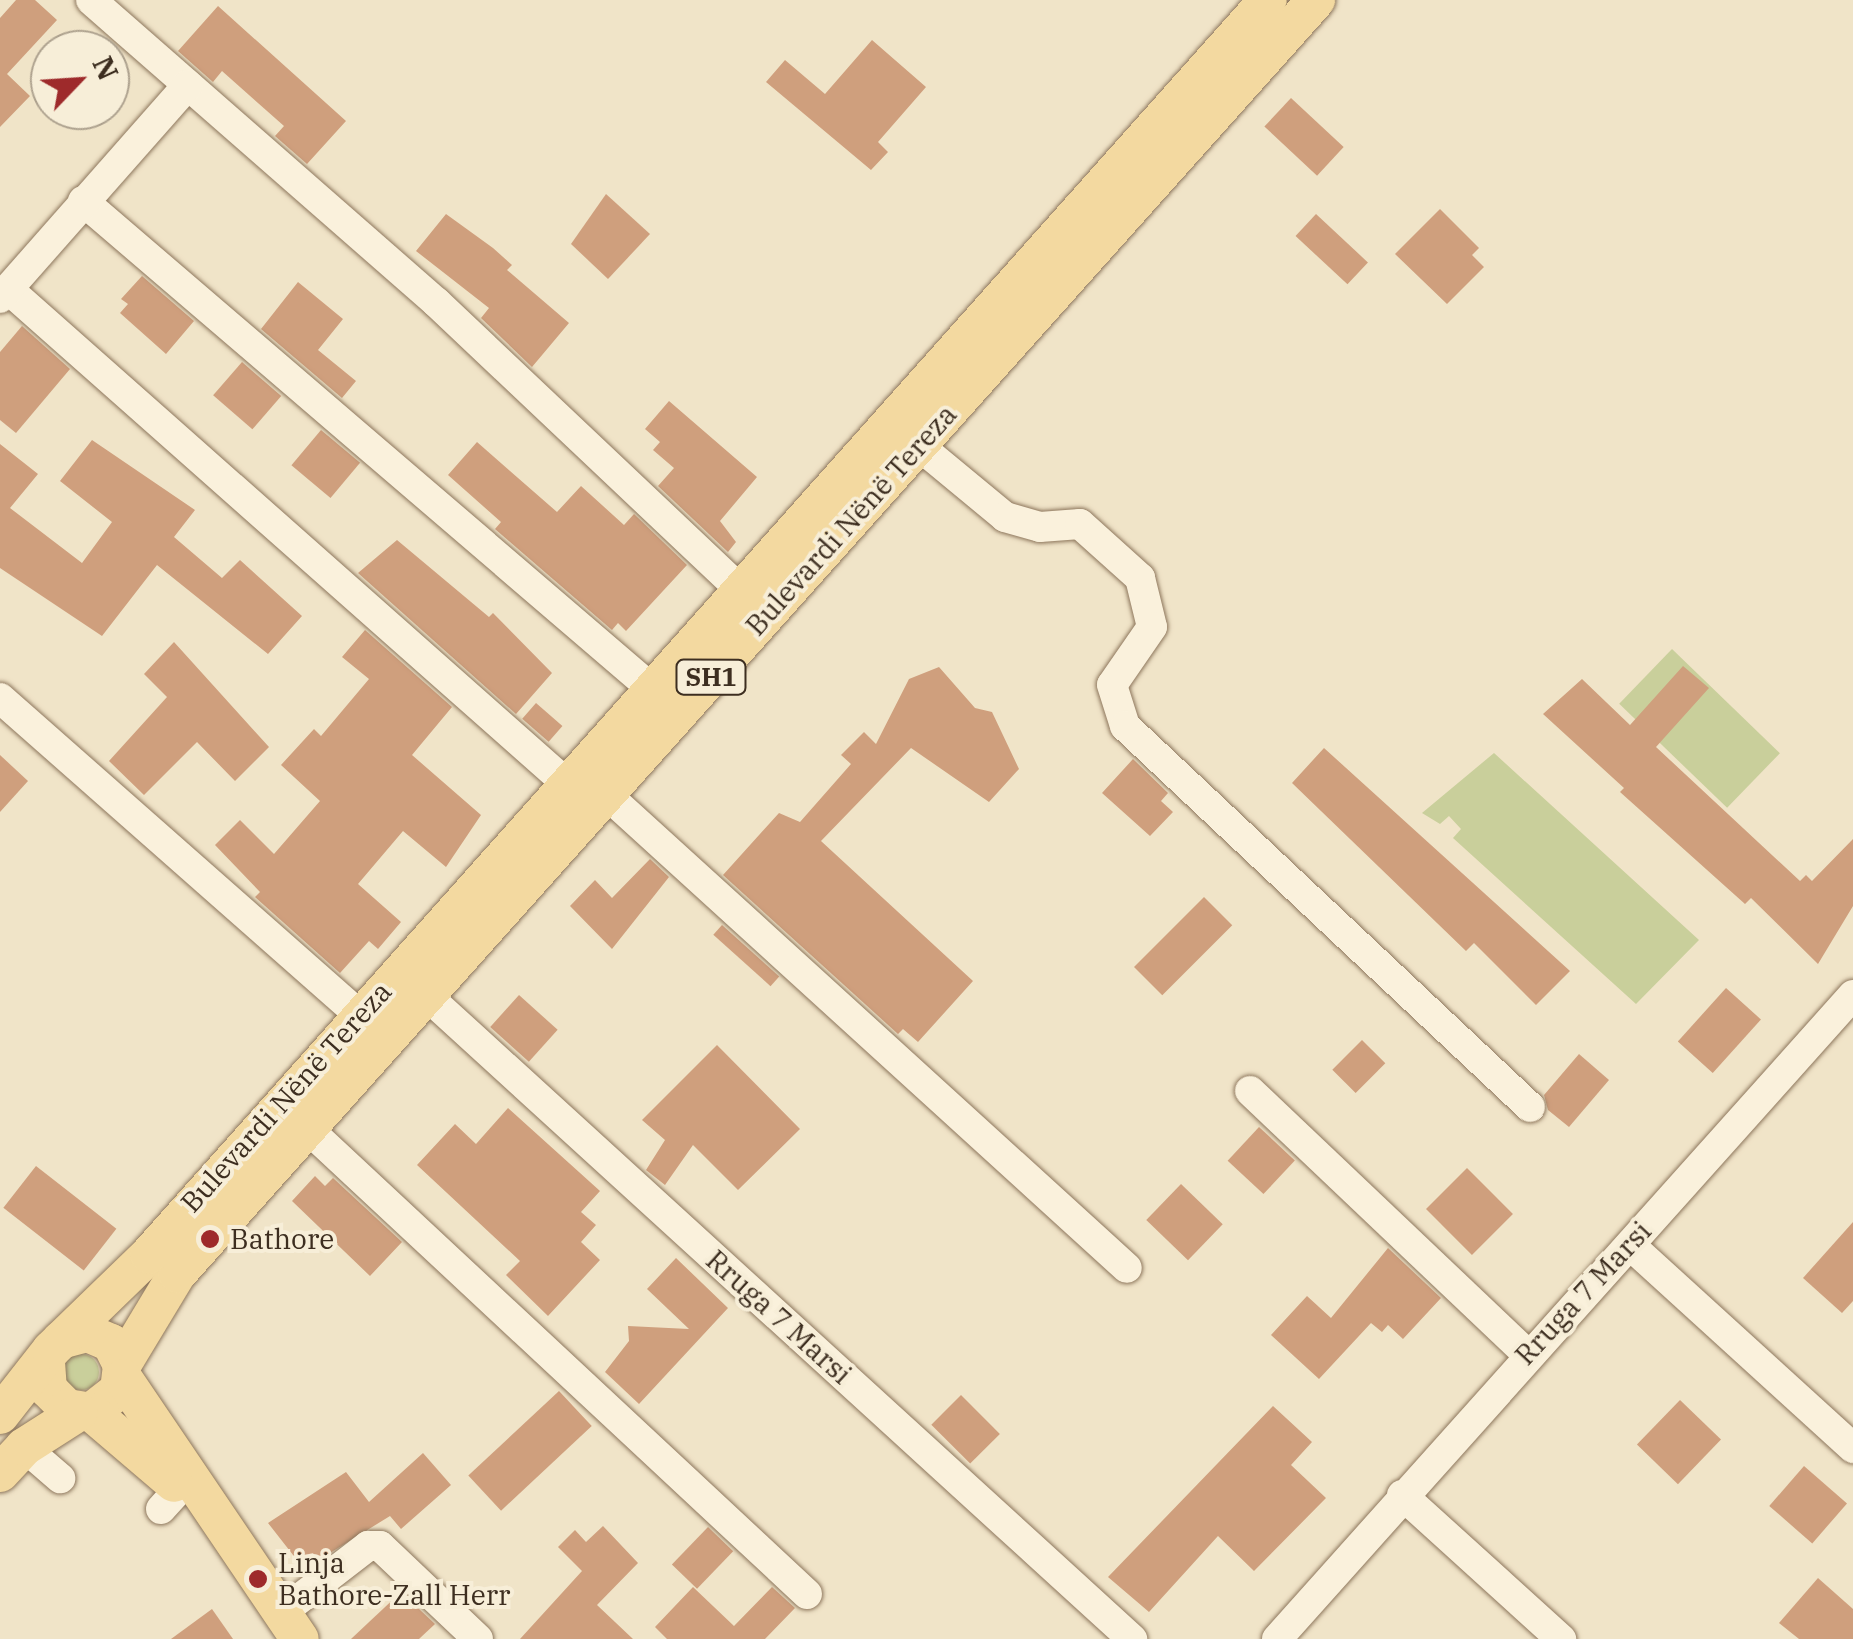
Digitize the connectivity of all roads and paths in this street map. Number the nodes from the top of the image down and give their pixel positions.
1 (91, 0) edge
2 (1268, 0) edge
3 (1316, 0) edge
4 (188, 86) junction
5 (83, 202) junction
6 (4, 293) edge
7 (918, 445) junction
8 (740, 589) junction
9 (651, 688) junction
10 (0, 698) edge
11 (566, 784) junction
12 (606, 794) junction
13 (426, 995) junction
14 (1849, 1009) edge
15 (359, 1015) junction
16 (1250, 1091) dead end
17 (1530, 1106) dead end
18 (308, 1129) junction
19 (1630, 1245) junction
20 (1128, 1268) dead end
21 (53, 1351) junction
22 (1526, 1353) junction
23 (123, 1372) junction
24 (85, 1412) junction
25 (0, 1415) edge
26 (1853, 1448) edge
27 (12, 1460) edge
28 (60, 1478) dead end
29 (1402, 1495) junction
30 (214, 1517) junction
31 (807, 1594) dead end
32 (290, 1626) edge
33 (478, 1639) edge
34 (1132, 1639) edge
35 (1277, 1639) edge
36 (1561, 1639) edge

1 - 4 street
2 - 8 main road, Bulevardi Nënë Tereza / SH1
3 - 7 main road, Bulevardi Nënë Tereza / SH1
4 - 5 street
4 - 8 street
5 - 6 street
5 - 9 street
6 - 11 street
7 - 12 main road, Bulevardi Nënë Tereza / SH1
7 - 17 street
8 - 9 main road, Bulevardi Nënë Tereza / SH1
9 - 11 main road, Bulevardi Nënë Tereza / SH1
10 - 15 street
11 - 15 main road, Bulevardi Nënë Tereza / SH1
12 - 13 main road, Bulevardi Nënë Tereza / SH1
12 - 20 street
13 - 18 main road, Bulevardi Nënë Tereza / SH1
13 - 34 street, Rruga 7 Marsi
14 - 19 street, Rruga 7 Marsi
15 - 21 main road, Bulevardi Nënë Tereza / SH1
16 - 22 street
18 - 23 main road, Bulevardi Nënë Tereza / SH1
18 - 31 street
19 - 22 street, Rruga 7 Marsi
19 - 26 street
21 - 23 main road
21 - 24 main road
21 - 25 main road, Bulevardi Nënë Tereza / SH1
22 - 29 street, Rruga 7 Marsi
23 - 24 main road, Bulevardi Nënë Tereza / SH1
23 - 30 main road
24 - 27 main road, Bulevardi Nënë Tereza / SH1
24 - 30 main road
27 - 28 street
29 - 35 street, Rruga 7 Marsi
29 - 36 street
30 - 32 main road
32 - 33 street

